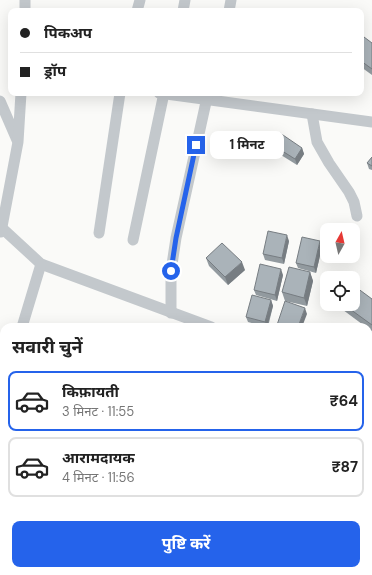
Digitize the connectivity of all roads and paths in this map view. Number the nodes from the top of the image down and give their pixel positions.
1 (21, 96) edge
2 (120, 96) edge
3 (161, 96) edge
4 (207, 96) edge
5 (0, 101) edge
6 (312, 114) junction
7 (372, 122) edge
8 (18, 142) junction
9 (357, 216) dead end
10 (1, 229) edge
11 (99, 233) dead end
12 (133, 240) dead end
13 (41, 264) junction
14 (171, 313) junction
15 (23, 323) edge
16 (200, 323) edge

1 - 8 street
2 - 11 street
3 - 12 street
4 - 6 street
4 - 14 street
5 - 8 street
6 - 7 street
6 - 9 street
8 - 10 street
10 - 13 street
13 - 14 street
13 - 15 street
14 - 16 street

